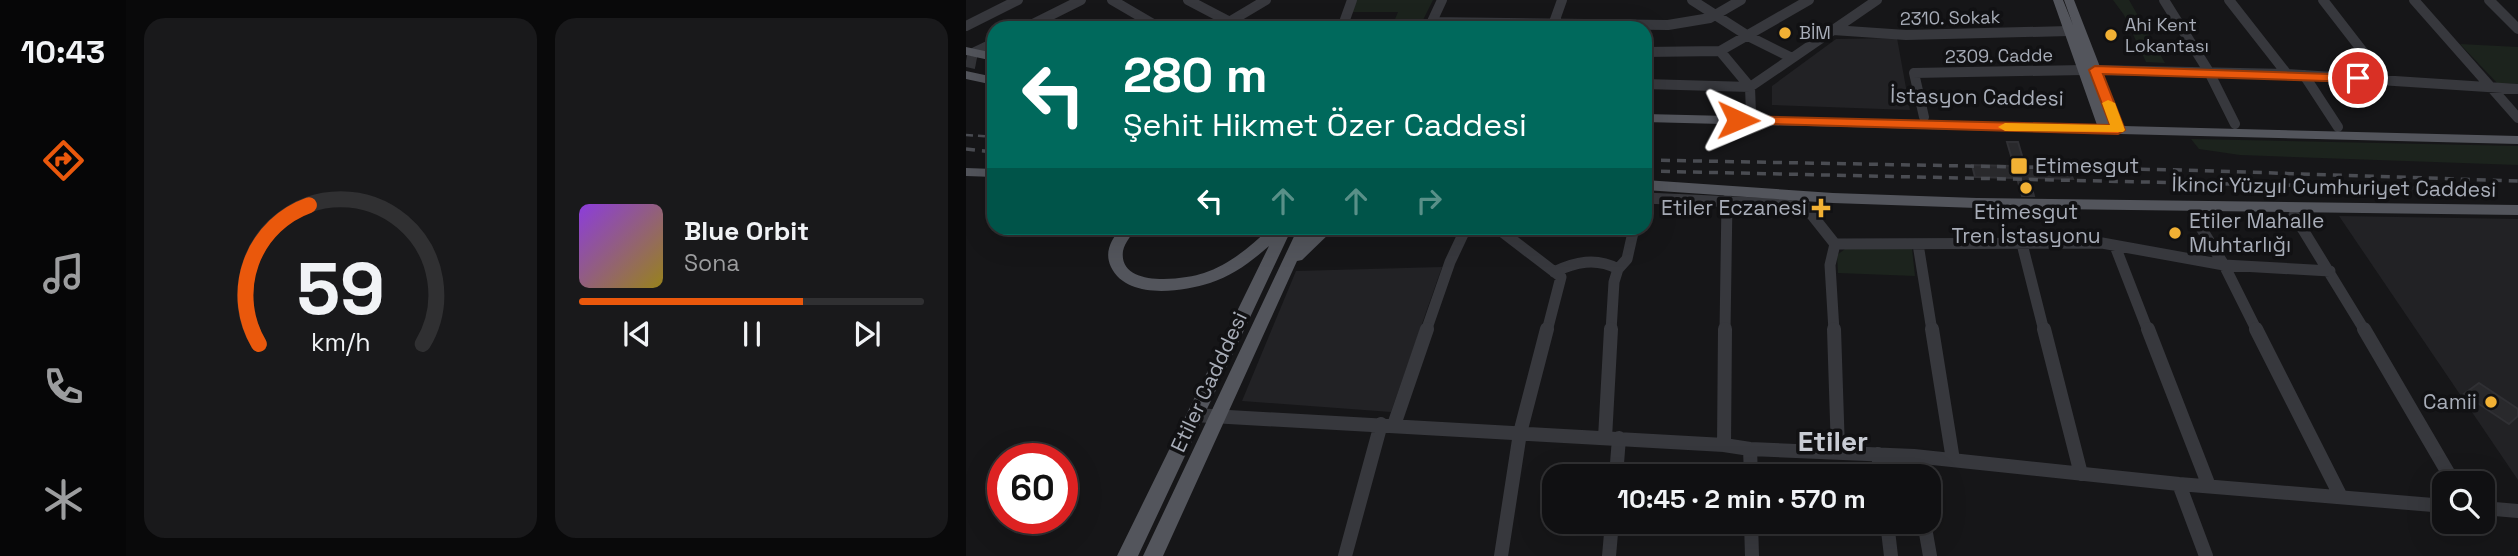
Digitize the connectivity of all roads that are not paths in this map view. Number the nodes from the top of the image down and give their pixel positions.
1 (1018, 0) edge
2 (1081, 0) edge
3 (1112, 0) edge
4 (1188, 0) edge
5 (1266, 0) edge
6 (1352, 0) edge
7 (1443, 0) edge
8 (1562, 0) edge
9 (1692, 0) edge
10 (1741, 0) edge
11 (1809, 0) edge
12 (1877, 0) edge
13 (2058, 0) edge
14 (2069, 0) edge
15 (2164, 0) edge
16 (2229, 0) edge
17 (2323, 0) edge
18 (2414, 0) edge
19 (2489, 0) edge
20 (1714, 16) junction
21 (1039, 21) edge
22 (1148, 21) edge
23 (1228, 21) joint
24 (1344, 21) edge
25 (1432, 21) edge
26 (1555, 21) edge
27 (1652, 25) edge
28 (966, 26) edge
29 (2518, 29) edge
30 (1833, 30) junction
31 (2069, 31) junction
32 (1748, 36) junction
33 (1720, 51) junction
34 (1652, 52) edge
35 (1792, 58) junction
36 (2089, 70) junction
37 (2209, 72) junction
38 (2287, 74) junction
39 (966, 75) tunnel mouth
40 (2304, 75) junction
41 (987, 80) edge
42 (2385, 80) junction
43 (1652, 84) edge
44 (1750, 87) junction
45 (2491, 88) junction
46 (2518, 89) edge
47 (1652, 111) edge
48 (1751, 114) junction
49 (1924, 117) junction
50 (1652, 118) edge
51 (2518, 118) edge
52 (1710, 119) junction
53 (1652, 123) edge
54 (2235, 124) junction
55 (2110, 125) junction
56 (2338, 127) junction
57 (2518, 132) edge
58 (2518, 140) edge
59 (966, 173) edge
60 (987, 173) edge
61 (1652, 185) edge
62 (1652, 198) edge
63 (1727, 200) junction
64 (2518, 211) edge
65 (2193, 215) dead end
66 (2294, 215) dead end
67 (1124, 235) edge
68 (1271, 235) edge
69 (1281, 235) edge
70 (1302, 235) edge
71 (1320, 235) edge
72 (1463, 235) edge
73 (1506, 235) edge
74 (1632, 235) edge
75 (1835, 244) junction
76 (1918, 244) junction
77 (2022, 244) junction
78 (2115, 246) junction
79 (1290, 263) junction
80 (2224, 265) junction
81 (1619, 269) junction
82 (2330, 271) junction
83 (1554, 272) junction
84 (1218, 414) junction
85 (1194, 415) junction
86 (1387, 425) junction
87 (1520, 433) junction
88 (1612, 438) junction
89 (1724, 445) junction
90 (1750, 449) junction
91 (1838, 451) junction
92 (1878, 454) junction
93 (1914, 456) junction
94 (1953, 460) junction
95 (1615, 464) edge
96 (1751, 464) edge
97 (1879, 464) edge
98 (1915, 464) edge
99 (2447, 471) edge
100 (2081, 474) junction
101 (2179, 484) junction
102 (2208, 486) junction
103 (2341, 497) junction
104 (2432, 505) edge
105 (2495, 509) edge
106 (2518, 511) edge
107 (1611, 534) edge
108 (1751, 534) edge
109 (1888, 534) edge
110 (1926, 534) edge
111 (1127, 556) edge
112 (1153, 556) edge
113 (1345, 556) edge
114 (1501, 556) edge
115 (1609, 556) edge
116 (1752, 556) edge
117 (1891, 556) edge
118 (1930, 556) edge
119 (2206, 556) edge

1 - 28 street
2 - 21 street
3 - 22 street
4 - 23 street
5 - 23 street
6 - 24 street
7 - 25 street
8 - 26 street
9 - 20 street
10 - 20 street
11 - 32 street
12 - 30 street
13 - 31 main road
14 - 36 main road
15 - 37 street
16 - 38 street
17 - 42 street
18 - 45 street
19 - 29 street
20 - 27 street
20 - 32 street
30 - 31 street, 2310. Sokak
30 - 35 street
31 - 36 main road
32 - 33 street
32 - 35 street
33 - 34 street
33 - 44 street
35 - 44 street
36 - 37 street, 2309. Cadde
36 - 49 street, 2309. Cadde
36 - 55 main road
37 - 38 street, 2309. Cadde
37 - 54 street
38 - 40 street, 2309. Cadde
39 - 41 main road
40 - 42 street, 2309. Cadde
40 - 56 street
42 - 45 street, 2309. Cadde
43 - 44 street
44 - 48 street
45 - 46 street, 2309. Cadde
45 - 51 street
47 - 48 main road, İstasyon Caddesi
48 - 49 main road, İstasyon Caddesi
49 - 55 main road, İstasyon Caddesi
50 - 52 main road, İstasyon Caddesi
52 - 53 main road
52 - 55 main road, İstasyon Caddesi
54 - 55 main road, İstasyon Caddesi
54 - 56 main road, İstasyon Caddesi
55 - 58 main road, İstasyon Caddesi
56 - 57 main road, İstasyon Caddesi
59 - 60 main road
61 - 64 main road, İkinci Yüzyıl Cumhuriyet Caddesi
62 - 63 street
63 - 75 street
63 - 89 street
65 - 80 street
66 - 82 street
67 - 68 main road
69 - 85 main road
70 - 79 main road, Etiler Cadddesi
71 - 79 main road
72 - 86 street
73 - 83 street
74 - 81 street
75 - 76 street
75 - 91 street
76 - 77 street
76 - 94 street
77 - 78 street
77 - 100 street
78 - 80 street
78 - 102 street
79 - 84 main road, Etiler Cadddesi
80 - 82 street
80 - 103 street
81 - 83 street
81 - 88 street
82 - 99 street
83 - 87 street
84 - 85 street
84 - 86 street
84 - 112 main road, Etiler Cadddesi
85 - 111 main road
86 - 87 street
86 - 113 street
87 - 88 street
87 - 114 street
88 - 89 street
88 - 95 street
89 - 90 street
90 - 91 street
90 - 96 street
91 - 92 street
92 - 93 street
92 - 97 street
93 - 94 street
93 - 98 street
94 - 100 street
100 - 101 street
101 - 102 street
101 - 119 street
102 - 103 street
103 - 104 street
105 - 106 street
107 - 115 street
108 - 116 street
109 - 117 street
110 - 118 street

